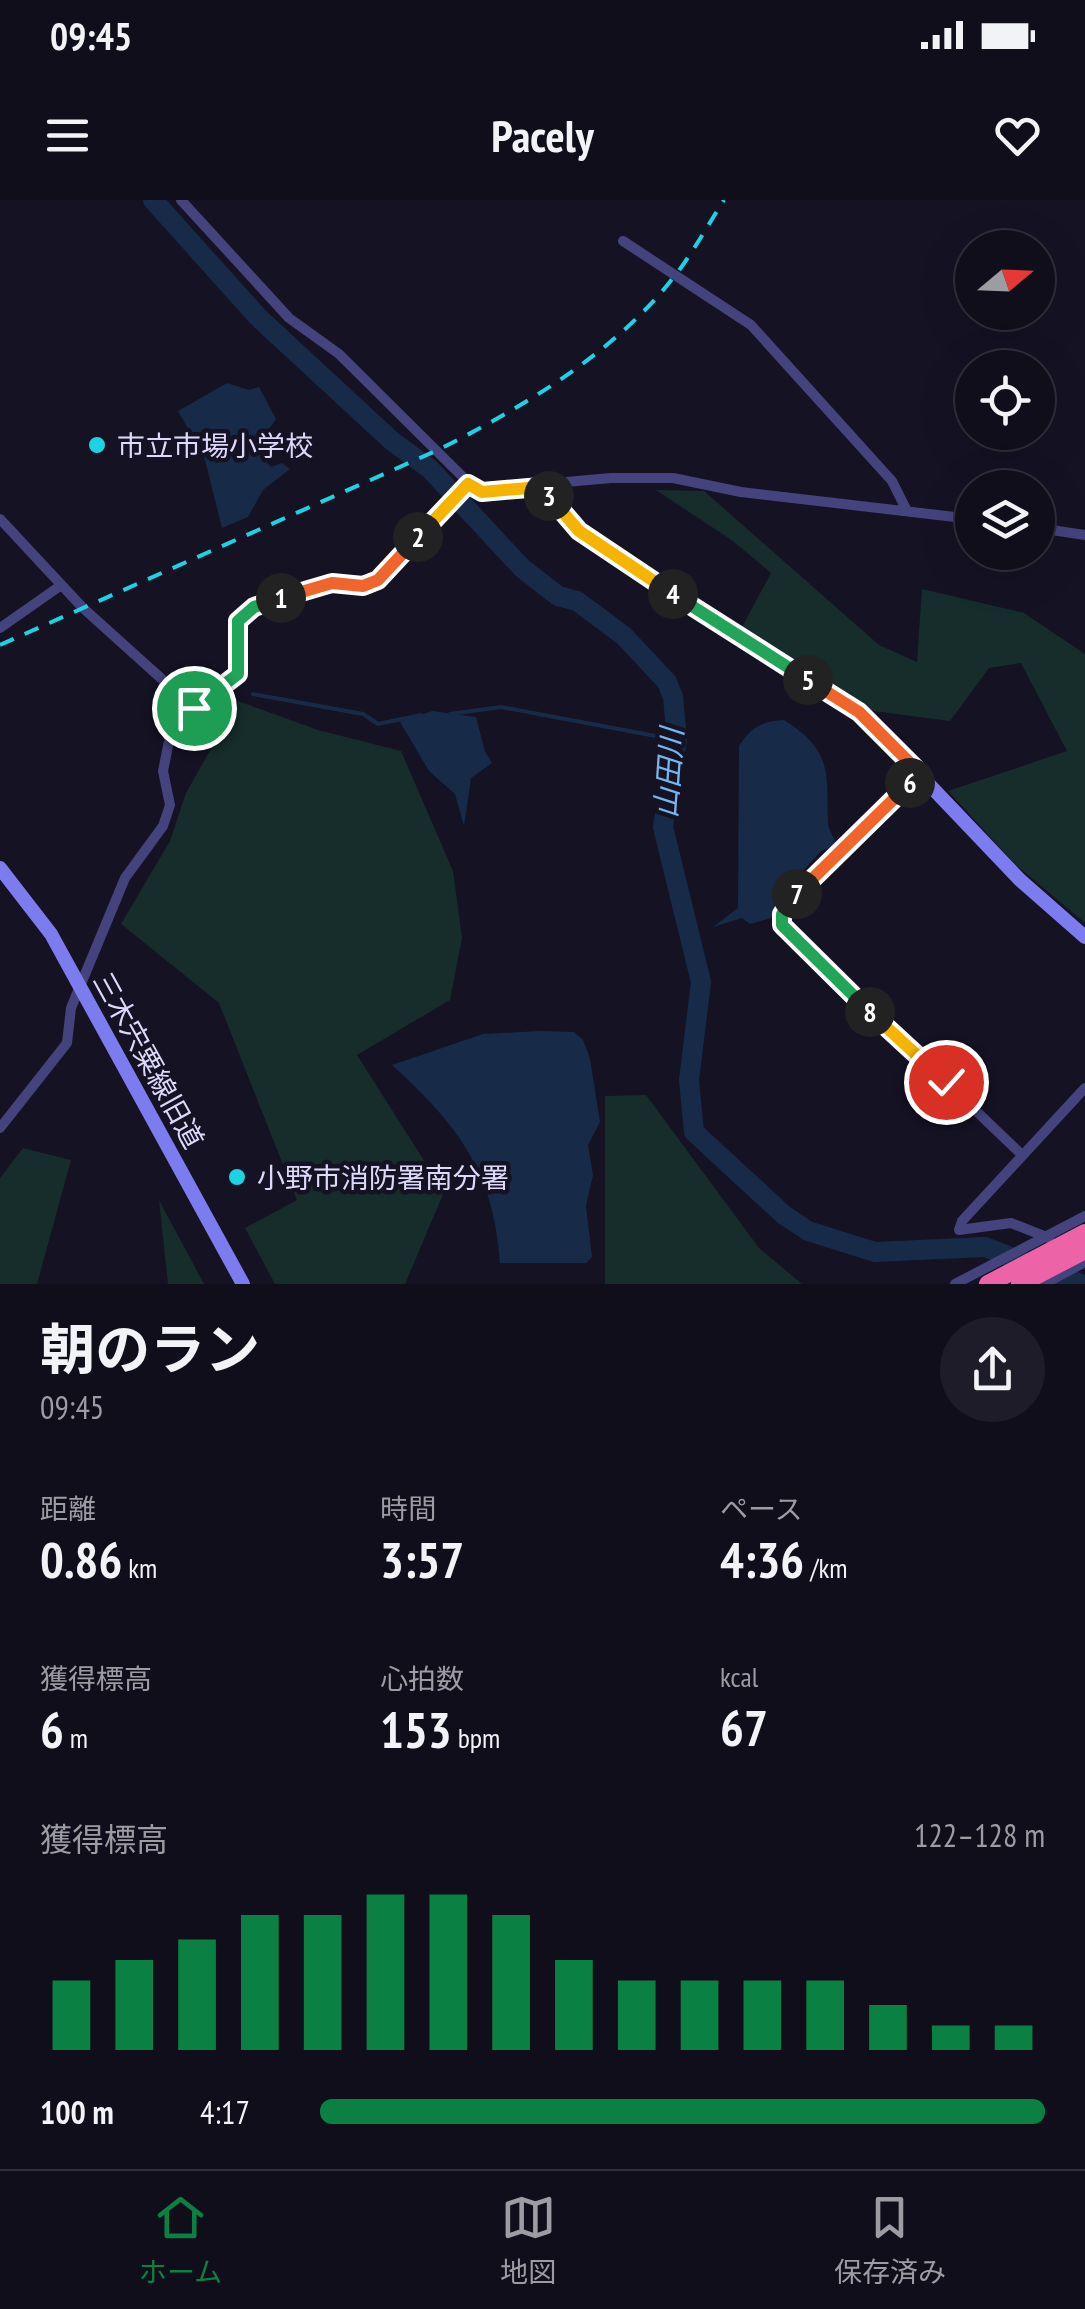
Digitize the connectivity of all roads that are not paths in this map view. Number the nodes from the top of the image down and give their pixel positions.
1 (181, 200) edge
2 (622, 241) dead end
3 (468, 484) junction
4 (540, 487) junction
5 (906, 509) junction
6 (955, 516) edge
7 (0, 518) edge
8 (1055, 531) edge
9 (1085, 536) edge
10 (60, 586) junction
11 (0, 628) edge
12 (194, 708) junction
13 (920, 773) junction
14 (0, 868) edge
15 (1085, 937) edge
16 (80, 985) junction
17 (1085, 1088) edge
18 (2, 1121) edge
19 (1022, 1155) junction
20 (1085, 1216) edge
21 (1085, 1233) edge
22 (1085, 1250) edge
23 (1085, 1260) edge
24 (243, 1284) edge
25 (955, 1284) edge
26 (988, 1284) edge
27 (1020, 1284) edge
28 (1044, 1284) edge

1 - 3 street
2 - 5 street
3 - 4 street
3 - 12 street
4 - 5 street
4 - 13 street
5 - 6 street
7 - 10 street
8 - 9 street
10 - 11 street
10 - 12 street
12 - 16 street
13 - 15 street
13 - 19 street
14 - 16 street, 三木宍粟線旧道
16 - 18 street
16 - 24 street, 三木宍粟線旧道
17 - 19 street
19 - 23 street
20 - 25 street, bridge
21 - 26 highway, bridge
22 - 27 highway, bridge
23 - 28 street

